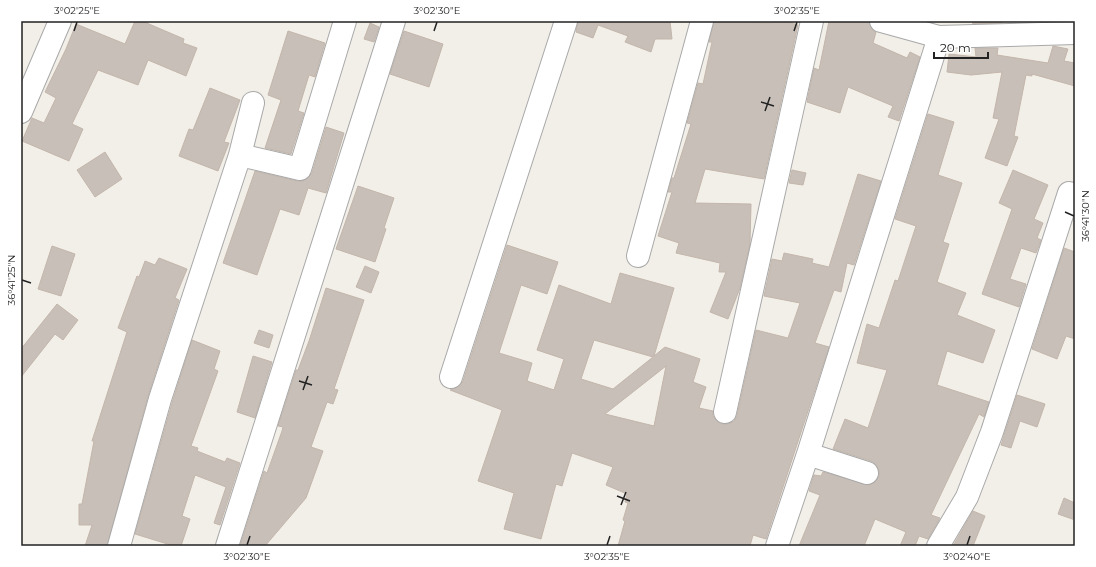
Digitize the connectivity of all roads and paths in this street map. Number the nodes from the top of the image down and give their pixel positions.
1 (60, 21) edge
2 (345, 21) edge
3 (394, 21) edge
4 (566, 21) edge
5 (702, 21) edge
6 (812, 21) edge
7 (880, 21) edge
8 (1075, 33) edge
9 (939, 38) junction
10 (253, 103) dead end
11 (21, 112) edge
12 (240, 155) junction
13 (1075, 196) edge
14 (638, 256) dead end
15 (451, 377) dead end
16 (725, 412) dead end
17 (808, 454) junction
18 (867, 473) dead end
19 (119, 546) edge
20 (227, 546) edge
21 (777, 546) edge
22 (938, 546) edge

1 - 11 street
2 - 12 street
3 - 20 street
4 - 15 street
5 - 14 street
6 - 16 street
7 - 9 street
8 - 9 street
9 - 17 street
10 - 12 street
12 - 19 street
13 - 22 street
17 - 18 street
17 - 21 street

